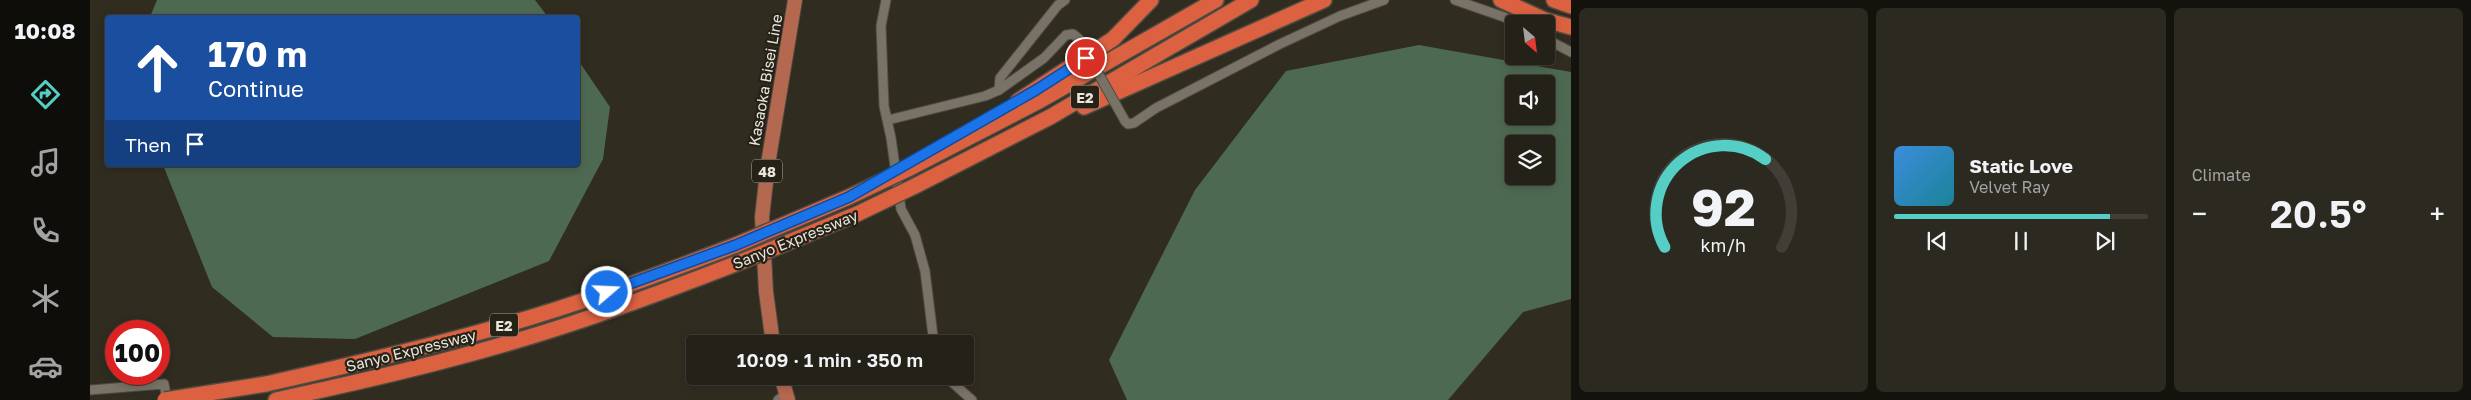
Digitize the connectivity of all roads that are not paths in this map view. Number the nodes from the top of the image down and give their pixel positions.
1 (795, 0) edge
2 (886, 0) edge
3 (1065, 0) edge
4 (1151, 0) edge
5 (1216, 0) edge
6 (1251, 0) edge
7 (1324, 0) edge
8 (1384, 0) edge
9 (1455, 0) edge
10 (1501, 0) edge
11 (1554, 0) edge
12 (1571, 6) edge
13 (1505, 19) edge
14 (1571, 27) edge
15 (1555, 44) edge
16 (1571, 52) edge
17 (999, 90) junction
18 (888, 120) junction
19 (986, 151) junction
20 (906, 167) junction
21 (772, 335) edge
22 (933, 335) edge
23 (782, 385) edge
24 (955, 385) edge
25 (90, 390) edge
26 (784, 398) edge
27 (166, 400) edge
28 (276, 400) edge
29 (972, 400) edge

1 - 21 main road, Kasaoka Bisei Line / 48
2 - 18 street
3 - 17 street
4 - 20 highway
5 - 20 highway, Sanyo Expressway / E2
6 - 19 highway, Sanyo Expressway / E2
7 - 19 highway
8 - 17 street, bridge
9 - 13 street
10 - 14 highway
11 - 12 highway
15 - 16 street
17 - 18 street
18 - 22 street
19 - 28 highway, Sanyo Expressway / E2, bridge
20 - 27 highway, Sanyo Expressway / E2, bridge
23 - 26 main road
24 - 29 street
25 - 27 street

